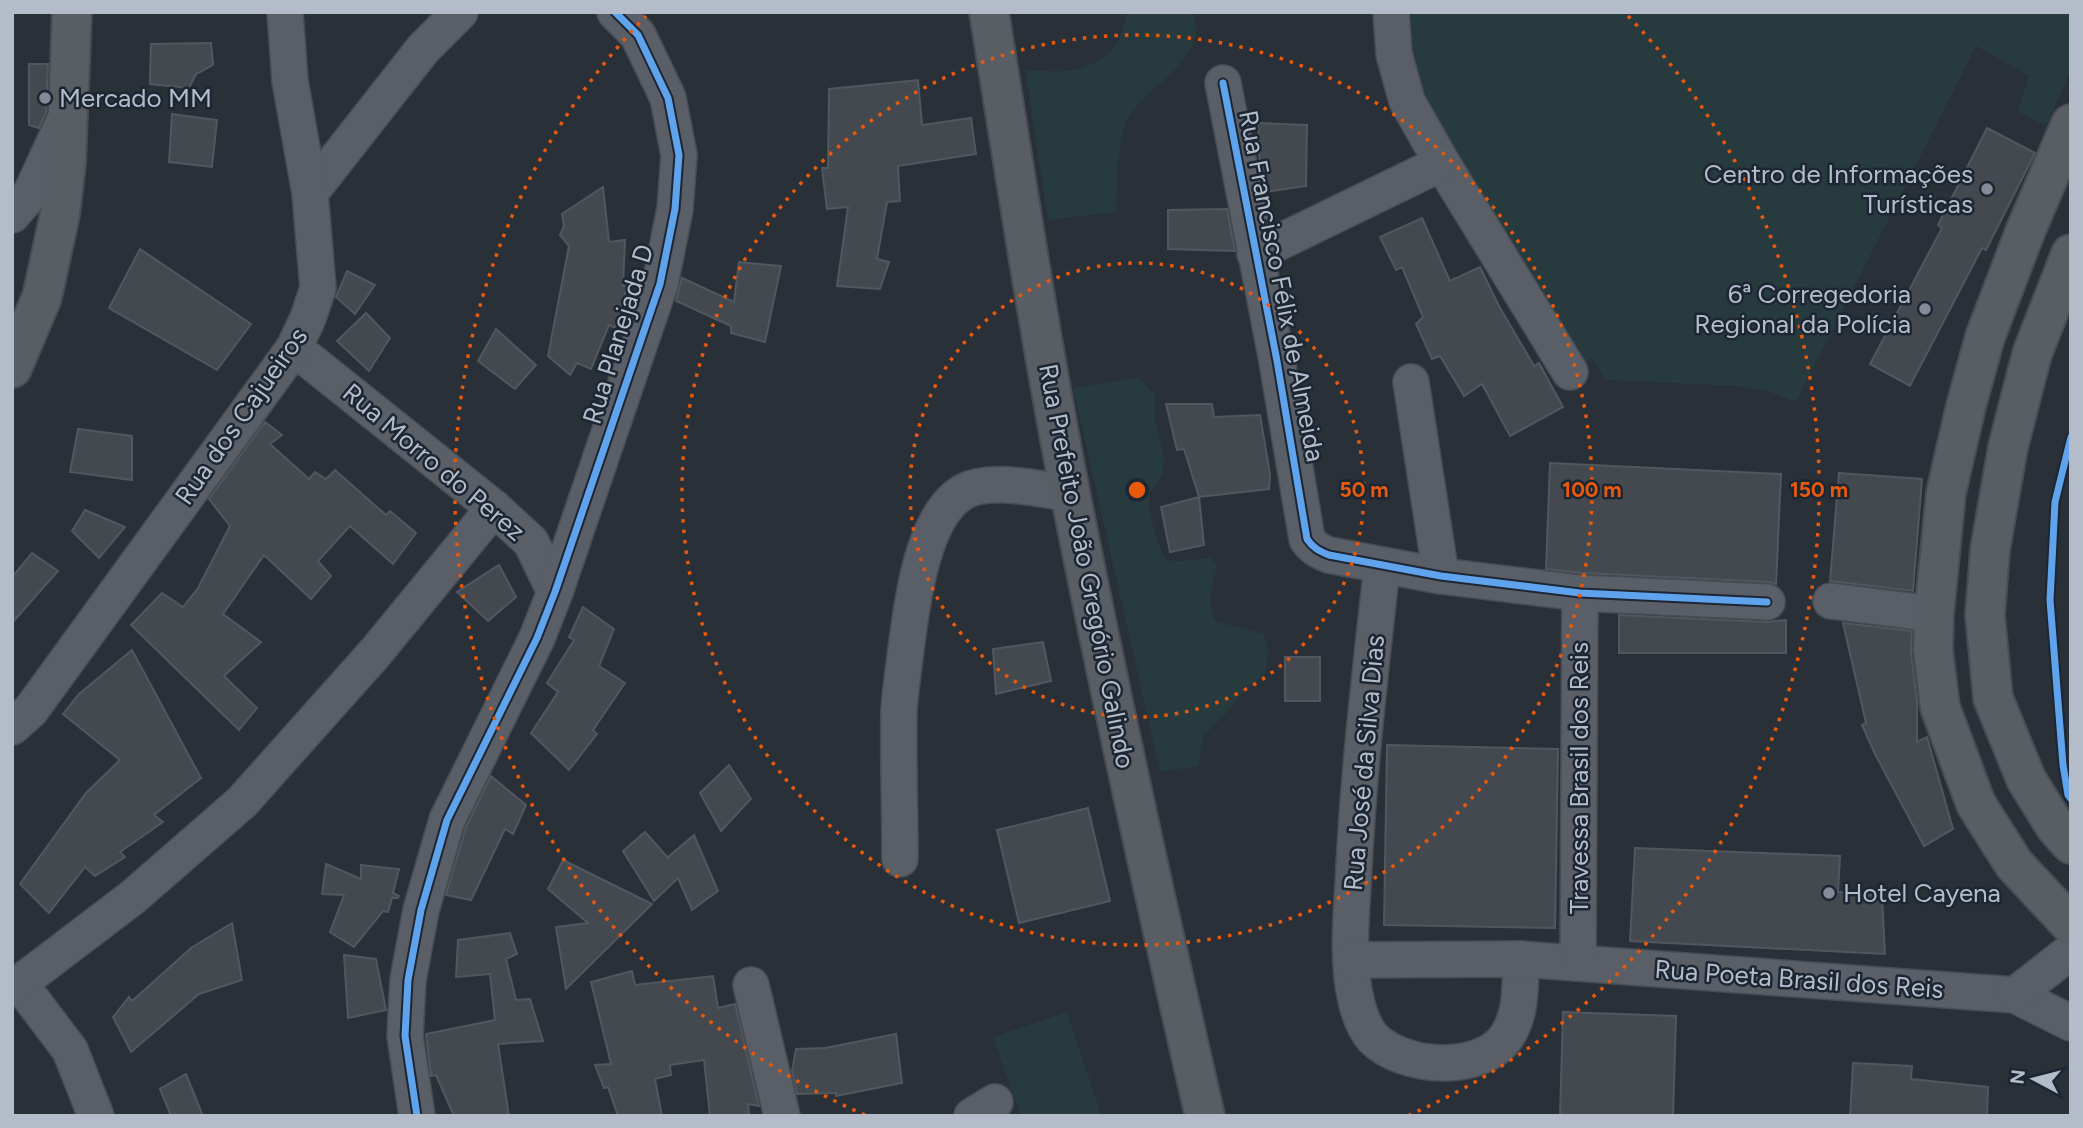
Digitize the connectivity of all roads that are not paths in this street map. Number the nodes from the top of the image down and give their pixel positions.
1 (72, 12) edge
2 (285, 12) edge
3 (460, 12) edge
4 (615, 12) edge
5 (989, 12) edge
6 (1391, 12) edge
7 (1223, 83) dead end
8 (68, 113) junction
9 (2071, 124) edge
10 (1442, 163) junction
11 (310, 193) junction
12 (12, 215) edge
13 (2025, 232) junction
14 (1255, 254) junction
15 (2070, 256) edge
16 (1985, 337) junction
17 (293, 348) junction
18 (2032, 354) junction
19 (12, 368) edge
20 (1570, 372) dead end
21 (1411, 383) dead end
22 (1070, 493) junction
23 (494, 508) junction
24 (1382, 566) junction
25 (1441, 576) junction
26 (555, 592) junction
27 (1580, 593) junction
28 (1831, 601) dead end
29 (1767, 602) dead end
30 (1934, 614) junction
31 (12, 727) edge
32 (2071, 844) edge
33 (900, 859) dead end
34 (2071, 925) edge
35 (2071, 951) edge
36 (1521, 959) junction
37 (1352, 960) junction
38 (1578, 963) junction
39 (751, 985) dead end
40 (16, 986) edge
41 (2015, 995) junction
42 (2071, 1023) edge
43 (96, 1116) edge
44 (417, 1116) edge
45 (782, 1116) edge
46 (1205, 1116) edge

1 - 8 main road
2 - 11 street, Rua dos Cajueiros
3 - 11 street
4 - 26 street, Rua Planejada D
5 - 22 main road, Rua Prefeito João Gregório Galindo
6 - 10 street
7 - 14 street, Rua Francisco Félix de Almeida
8 - 12 street
8 - 19 main road
9 - 13 main road
10 - 14 street, Rua Francisco Félix de Almeida
10 - 20 street
11 - 17 street, Rua dos Cajueiros
13 - 15 main road
13 - 16 main road
14 - 24 street, Rua Francisco Félix de Almeida
15 - 18 main road
16 - 18 main road
16 - 30 main road
17 - 23 street, Rua Morro do Perez
17 - 31 street, Rua dos Cajueiros
18 - 32 main road
21 - 25 street
22 - 33 street
22 - 46 main road, Rua Prefeito João Gregório Galindo
23 - 26 street, Rua Morro do Perez
23 - 40 street
24 - 25 street
24 - 37 street, Rua José da Silva Dias
25 - 27 street
26 - 44 street, Rua Planejada D
27 - 29 street
27 - 38 street, Travessa Brasil dos Reis
28 - 30 street
30 - 34 main road
35 - 41 street
36 - 37 street, Rua Poeta Brasil dos Reis
36 - 37 street, Rua José da Silva Dias
36 - 38 street, Rua Poeta Brasil dos Reis
38 - 41 street, Rua Poeta Brasil dos Reis
39 - 45 street
40 - 43 street
41 - 42 street, Rua Poeta Brasil dos Reis

